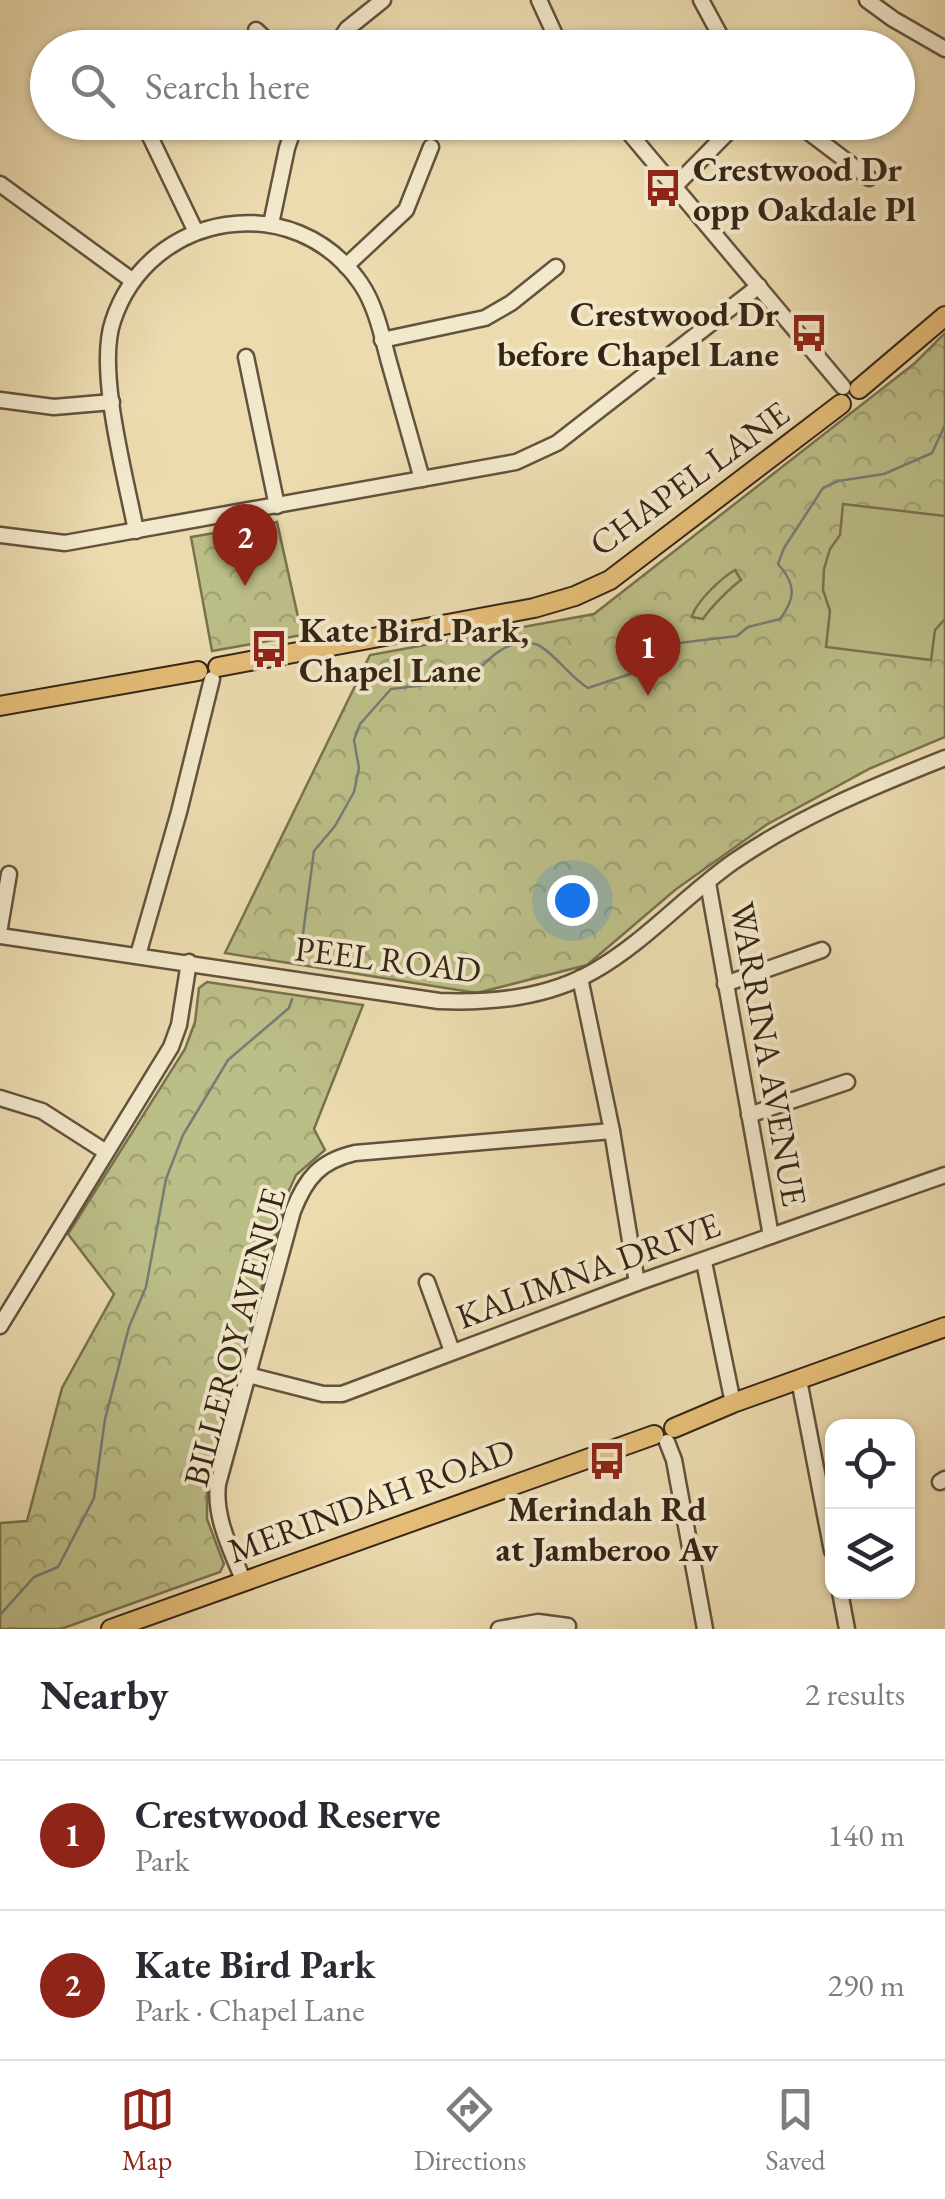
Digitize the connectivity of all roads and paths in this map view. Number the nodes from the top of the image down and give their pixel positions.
1 (383, 0) edge
2 (539, 0) edge
3 (701, 0) edge
4 (867, 0) edge
5 (346, 30) edge
6 (553, 30) edge
7 (717, 30) edge
8 (913, 30) edge
9 (915, 31) edge
10 (944, 46) edge
11 (153, 140) edge
12 (290, 140) edge
13 (635, 140) edge
14 (720, 140) edge
15 (818, 140) edge
16 (431, 148) dead end
17 (869, 178) dead end
18 (0, 184) edge
19 (674, 187) junction
20 (271, 224) junction
21 (196, 232) junction
22 (346, 266) junction
23 (556, 266) dead end
24 (133, 281) junction
25 (759, 286) junction
26 (945, 316) edge
27 (382, 340) junction
28 (246, 358) dead end
29 (848, 393) junction
30 (0, 400) edge
31 (112, 402) junction
32 (422, 479) junction
33 (277, 506) junction
34 (136, 531) junction
35 (0, 535) edge
36 (209, 672) junction
37 (0, 706) edge
38 (945, 758) edge
39 (8, 874) dead end
40 (708, 883) junction
41 (0, 928) edge
42 (0, 936) edge
43 (822, 950) dead end
44 (138, 956) junction
45 (188, 962) junction
46 (580, 978) junction
47 (725, 984) junction
48 (847, 1082) dead end
49 (0, 1098) edge
50 (749, 1115) junction
51 (612, 1131) junction
52 (106, 1152) junction
53 (945, 1175) edge
54 (771, 1236) junction
55 (704, 1262) junction
56 (427, 1282) dead end
57 (637, 1284) junction
58 (0, 1326) edge
59 (945, 1328) edge
60 (452, 1351) junction
61 (248, 1375) junction
62 (799, 1380) junction
63 (733, 1402) junction
64 (665, 1435) junction
65 (825, 1515) edge
66 (243, 1580) junction
67 (841, 1599) edge
68 (568, 1626) dead end
69 (110, 1629) edge
70 (498, 1629) edge
71 (705, 1629) edge
72 (846, 1629) edge

1 - 5 street
2 - 6 street
3 - 7 street
4 - 8 street
9 - 10 street
11 - 21 street
12 - 20 street
13 - 19 street
14 - 19 street
15 - 17 street
16 - 22 street
18 - 24 street
19 - 25 street
20 - 21 street
20 - 22 street
21 - 24 street
22 - 27 street
23 - 27 street
24 - 31 street
25 - 29 street
25 - 32 street
26 - 29 main road, CHAPEL LANE
27 - 32 street
28 - 33 street
29 - 36 main road, CHAPEL LANE
30 - 31 street
31 - 34 street
32 - 33 street
33 - 34 street
34 - 35 street
36 - 37 main road, CHAPEL LANE
36 - 44 street
38 - 40 street, PEEL ROAD
39 - 41 street
40 - 46 street, PEEL ROAD
40 - 47 street, WARRINA AVENUE
42 - 44 street, PEEL ROAD
43 - 47 street
44 - 45 street, PEEL ROAD
45 - 46 street, PEEL ROAD
45 - 52 street
46 - 51 street
47 - 50 street, WARRINA AVENUE
48 - 50 street
49 - 52 street
50 - 54 street, WARRINA AVENUE
51 - 57 street
51 - 61 street, BILLEROY AVENUE
52 - 58 street
53 - 54 street, KALIMNA DRIVE
54 - 55 street, KALIMNA DRIVE
55 - 57 street, KALIMNA DRIVE
55 - 63 street
56 - 60 street
57 - 60 street, KALIMNA DRIVE
59 - 62 main road, MERINDAH ROAD
60 - 61 street, KALIMNA DRIVE
61 - 66 street, BILLEROY AVENUE
62 - 63 main road, MERINDAH ROAD
62 - 65 street
63 - 64 main road, MERINDAH ROAD
64 - 66 main road, MERINDAH ROAD
64 - 71 street
66 - 69 main road, MERINDAH ROAD
67 - 72 street
68 - 70 street

